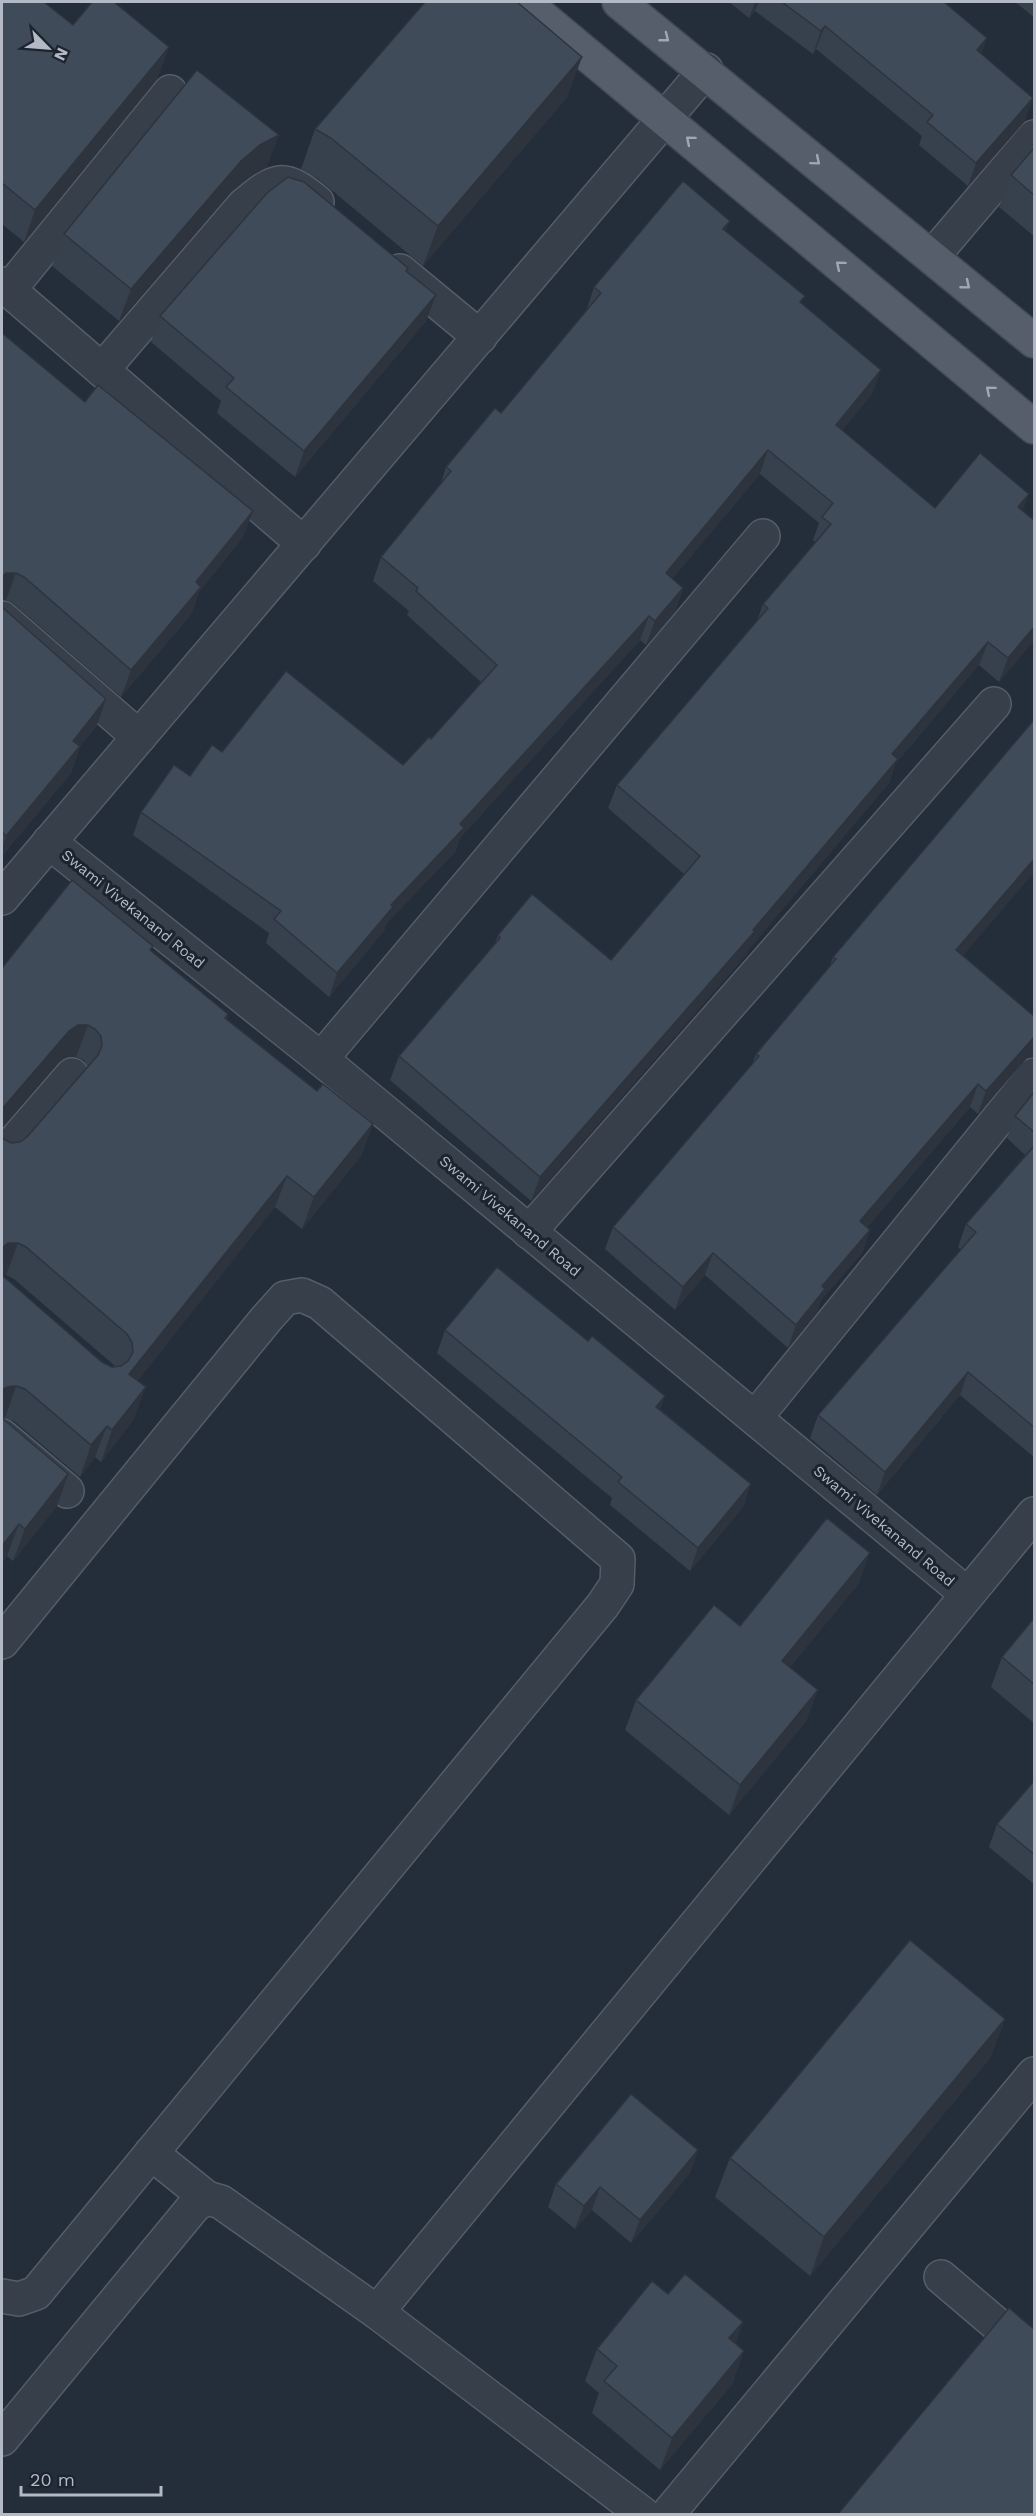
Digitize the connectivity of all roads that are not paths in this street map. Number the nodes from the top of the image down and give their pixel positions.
1 (524, 2) edge
2 (619, 2) edge
3 (706, 70) junction
4 (171, 93) dead end
5 (665, 119) junction
6 (1035, 138) edge
7 (342, 223) edge
8 (379, 253) edge
9 (932, 257) junction
10 (5, 287) edge
11 (480, 337) junction
12 (1035, 341) edge
13 (102, 370) junction
14 (1035, 428) edge
15 (763, 536) dead end
16 (304, 544) junction
17 (2, 618) edge
18 (994, 704) dead end
19 (140, 737) junction
20 (49, 842) junction
21 (2, 898) edge
22 (321, 1059) junction
23 (1035, 1074) edge
24 (72, 1075) dead end
25 (2, 1156) edge
26 (529, 1232) junction
27 (754, 1418) junction
28 (2, 1436) edge
29 (66, 1491) edge
30 (1035, 1514) edge
31 (967, 1594) junction
32 (2, 1642) edge
33 (1035, 2074) edge
34 (151, 2153) junction
35 (207, 2198) junction
36 (941, 2277) dead end
37 (2, 2296) edge
38 (377, 2312) junction
39 (1035, 2356) edge
40 (2, 2439) edge
41 (643, 2514) edge
42 (668, 2514) edge

1 - 5 main road
2 -> 3 main road
3 - 5 street
3 -> 9 main road
4 - 10 street
5 - 11 street
14 -> 5 main road
6 - 9 street
7 - 13 street
8 - 11 street
9 -> 12 main road
10 - 13 street
11 - 16 street
13 - 16 street
15 - 22 street
16 - 19 street
17 - 19 street
18 - 26 street
19 - 20 street
20 - 21 street
20 - 22 street, Swami Vivekanand Road
22 - 26 street, Swami Vivekanand Road
23 - 27 street
24 - 25 street
26 - 27 street, Swami Vivekanand Road
27 - 31 street, Swami Vivekanand Road
28 - 29 street
30 - 31 street
31 - 38 street
32 - 34 street
33 - 42 street
34 - 35 street
34 - 37 street
35 - 38 street
35 - 40 street
36 - 39 street
38 - 41 street

